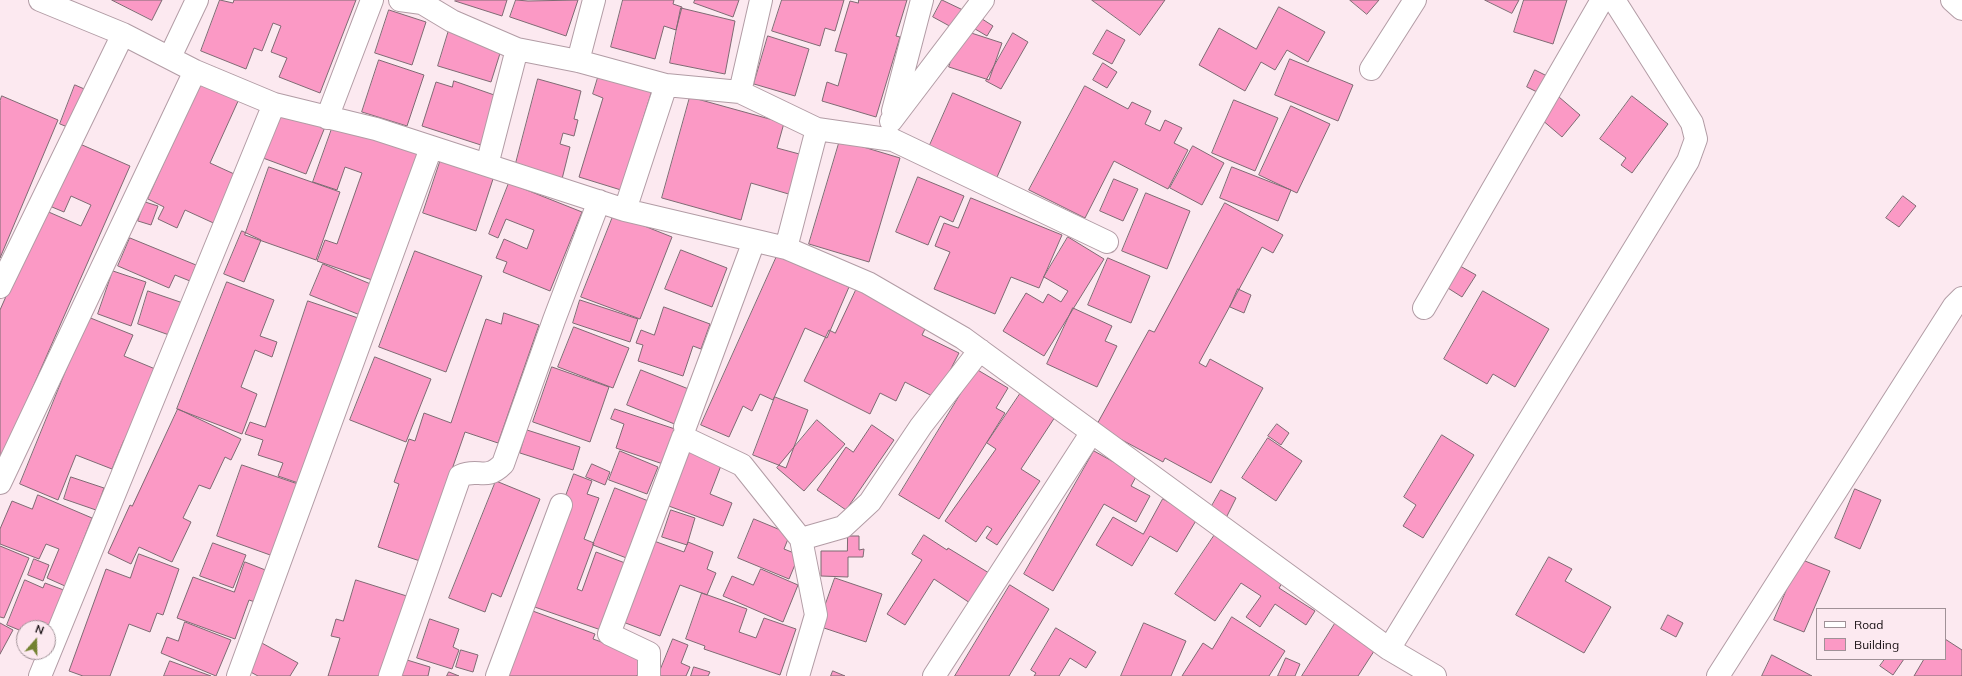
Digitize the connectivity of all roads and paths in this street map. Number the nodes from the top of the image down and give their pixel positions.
1 (40, 0) edge
2 (198, 0) edge
3 (372, 0) edge
4 (400, 0) edge
5 (594, 0) edge
6 (761, 0) edge
7 (922, 0) edge
8 (983, 0) edge
9 (1415, 0) edge
10 (1602, 0) edge
11 (1614, 0) edge
12 (1952, 0) edge
13 (423, 1) edge
14 (1962, 9) edge
15 (123, 34) junction
16 (517, 49) junction
17 (170, 57) junction
18 (578, 61) junction
19 (1371, 68) dead end
20 (196, 71) junction
21 (666, 85) junction
22 (740, 92) junction
23 (274, 104) junction
24 (327, 118) junction
25 (817, 129) junction
26 (892, 131) junction
27 (431, 148) junction
28 (487, 165) junction
29 (599, 201) junction
30 (625, 210) junction
31 (754, 241) junction
32 (1107, 242) dead end
33 (786, 248) junction
34 (0, 287) edge
35 (1962, 298) edge
36 (1424, 308) dead end
37 (980, 350) junction
38 (685, 427) dead end
39 (1092, 432) junction
40 (0, 483) edge
41 (561, 505) dead end
42 (801, 539) junction
43 (1389, 649) junction
44 (40, 676) edge
45 (238, 676) edge
46 (390, 676) edge
47 (497, 676) edge
48 (649, 676) edge
49 (798, 676) edge
50 (934, 676) edge
51 (1435, 676) edge
52 (1718, 676) edge

1 - 15 street
2 - 17 street
3 - 24 street
4 - 13 street
5 - 18 street
6 - 22 street
7 - 26 street
8 - 26 street
9 - 19 street
10 - 36 street
11 - 43 street
12 - 14 street
13 - 16 street
15 - 17 street
15 - 34 street
16 - 18 street
16 - 28 street
17 - 20 street
18 - 21 street
20 - 23 street
20 - 40 street
21 - 22 street
21 - 30 street
22 - 25 street
23 - 24 street
23 - 44 street
24 - 27 street
25 - 26 street
25 - 33 street
26 - 32 street
27 - 28 street
27 - 45 street
28 - 29 street
29 - 30 street
29 - 46 street
30 - 31 street
31 - 33 street
31 - 38 street
33 - 37 street
35 - 52 street
37 - 39 street
37 - 42 street
39 - 43 street
39 - 50 street
41 - 47 street
42 - 48 street
42 - 49 street
43 - 51 street

